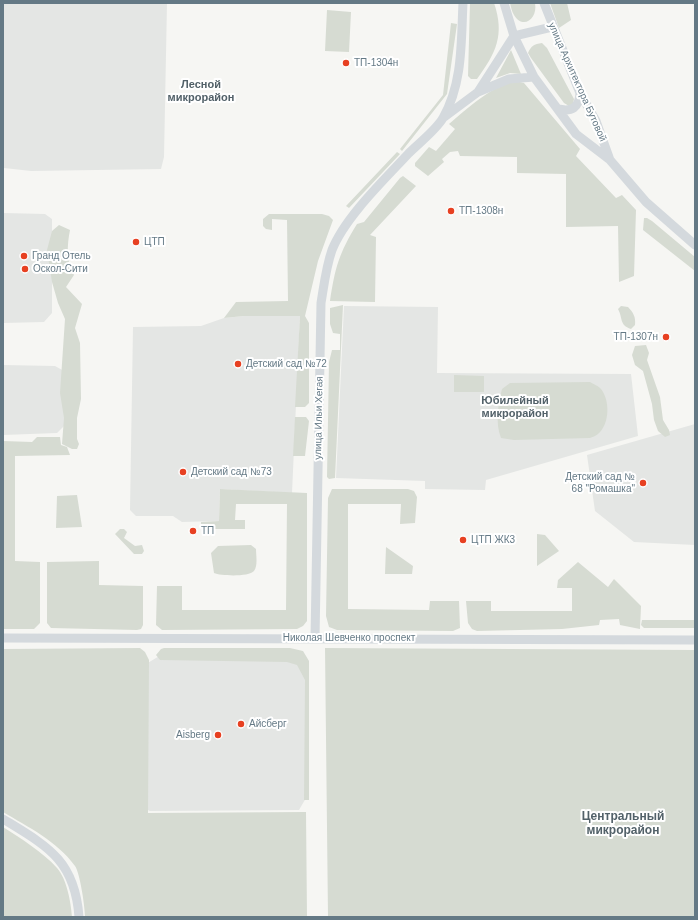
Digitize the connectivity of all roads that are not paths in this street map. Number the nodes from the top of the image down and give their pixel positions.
1 (463, 3) edge
2 (504, 3) edge
3 (544, 3) edge
4 (552, 27) junction
5 (514, 36) junction
6 (534, 77) junction
7 (478, 92) junction
8 (580, 92) junction
9 (558, 109) junction
10 (442, 119) junction
11 (610, 160) junction
12 (695, 245) edge
13 (3, 638) edge
14 (315, 638) junction
15 (695, 640) edge
16 (3, 819) edge
17 (79, 917) edge

1 - 10 main road, улица Ильи Хегая
2 - 5 main road, улица Архитектора Бутовой
3 - 4 main road, улица Архитектора Бутовой
4 - 5 main road
4 - 8 main road, улица Архитектора Бутовой
5 - 6 main road, улица Архитектора Бутовой
5 - 7 main road
6 - 7 main road
6 - 9 main road, улица Архитектора Бутовой
7 - 10 main road
8 - 9 main road
8 - 11 main road, улица Архитектора Бутовой
9 - 11 main road, улица Архитектора Бутовой
10 - 14 main road, улица Ильи Хегая
11 - 12 main road, улица Архитектора Бутовой
13 - 14 main road, Николая Шевченко проспект
14 - 15 main road, Николая Шевченко проспект
16 - 17 main road

